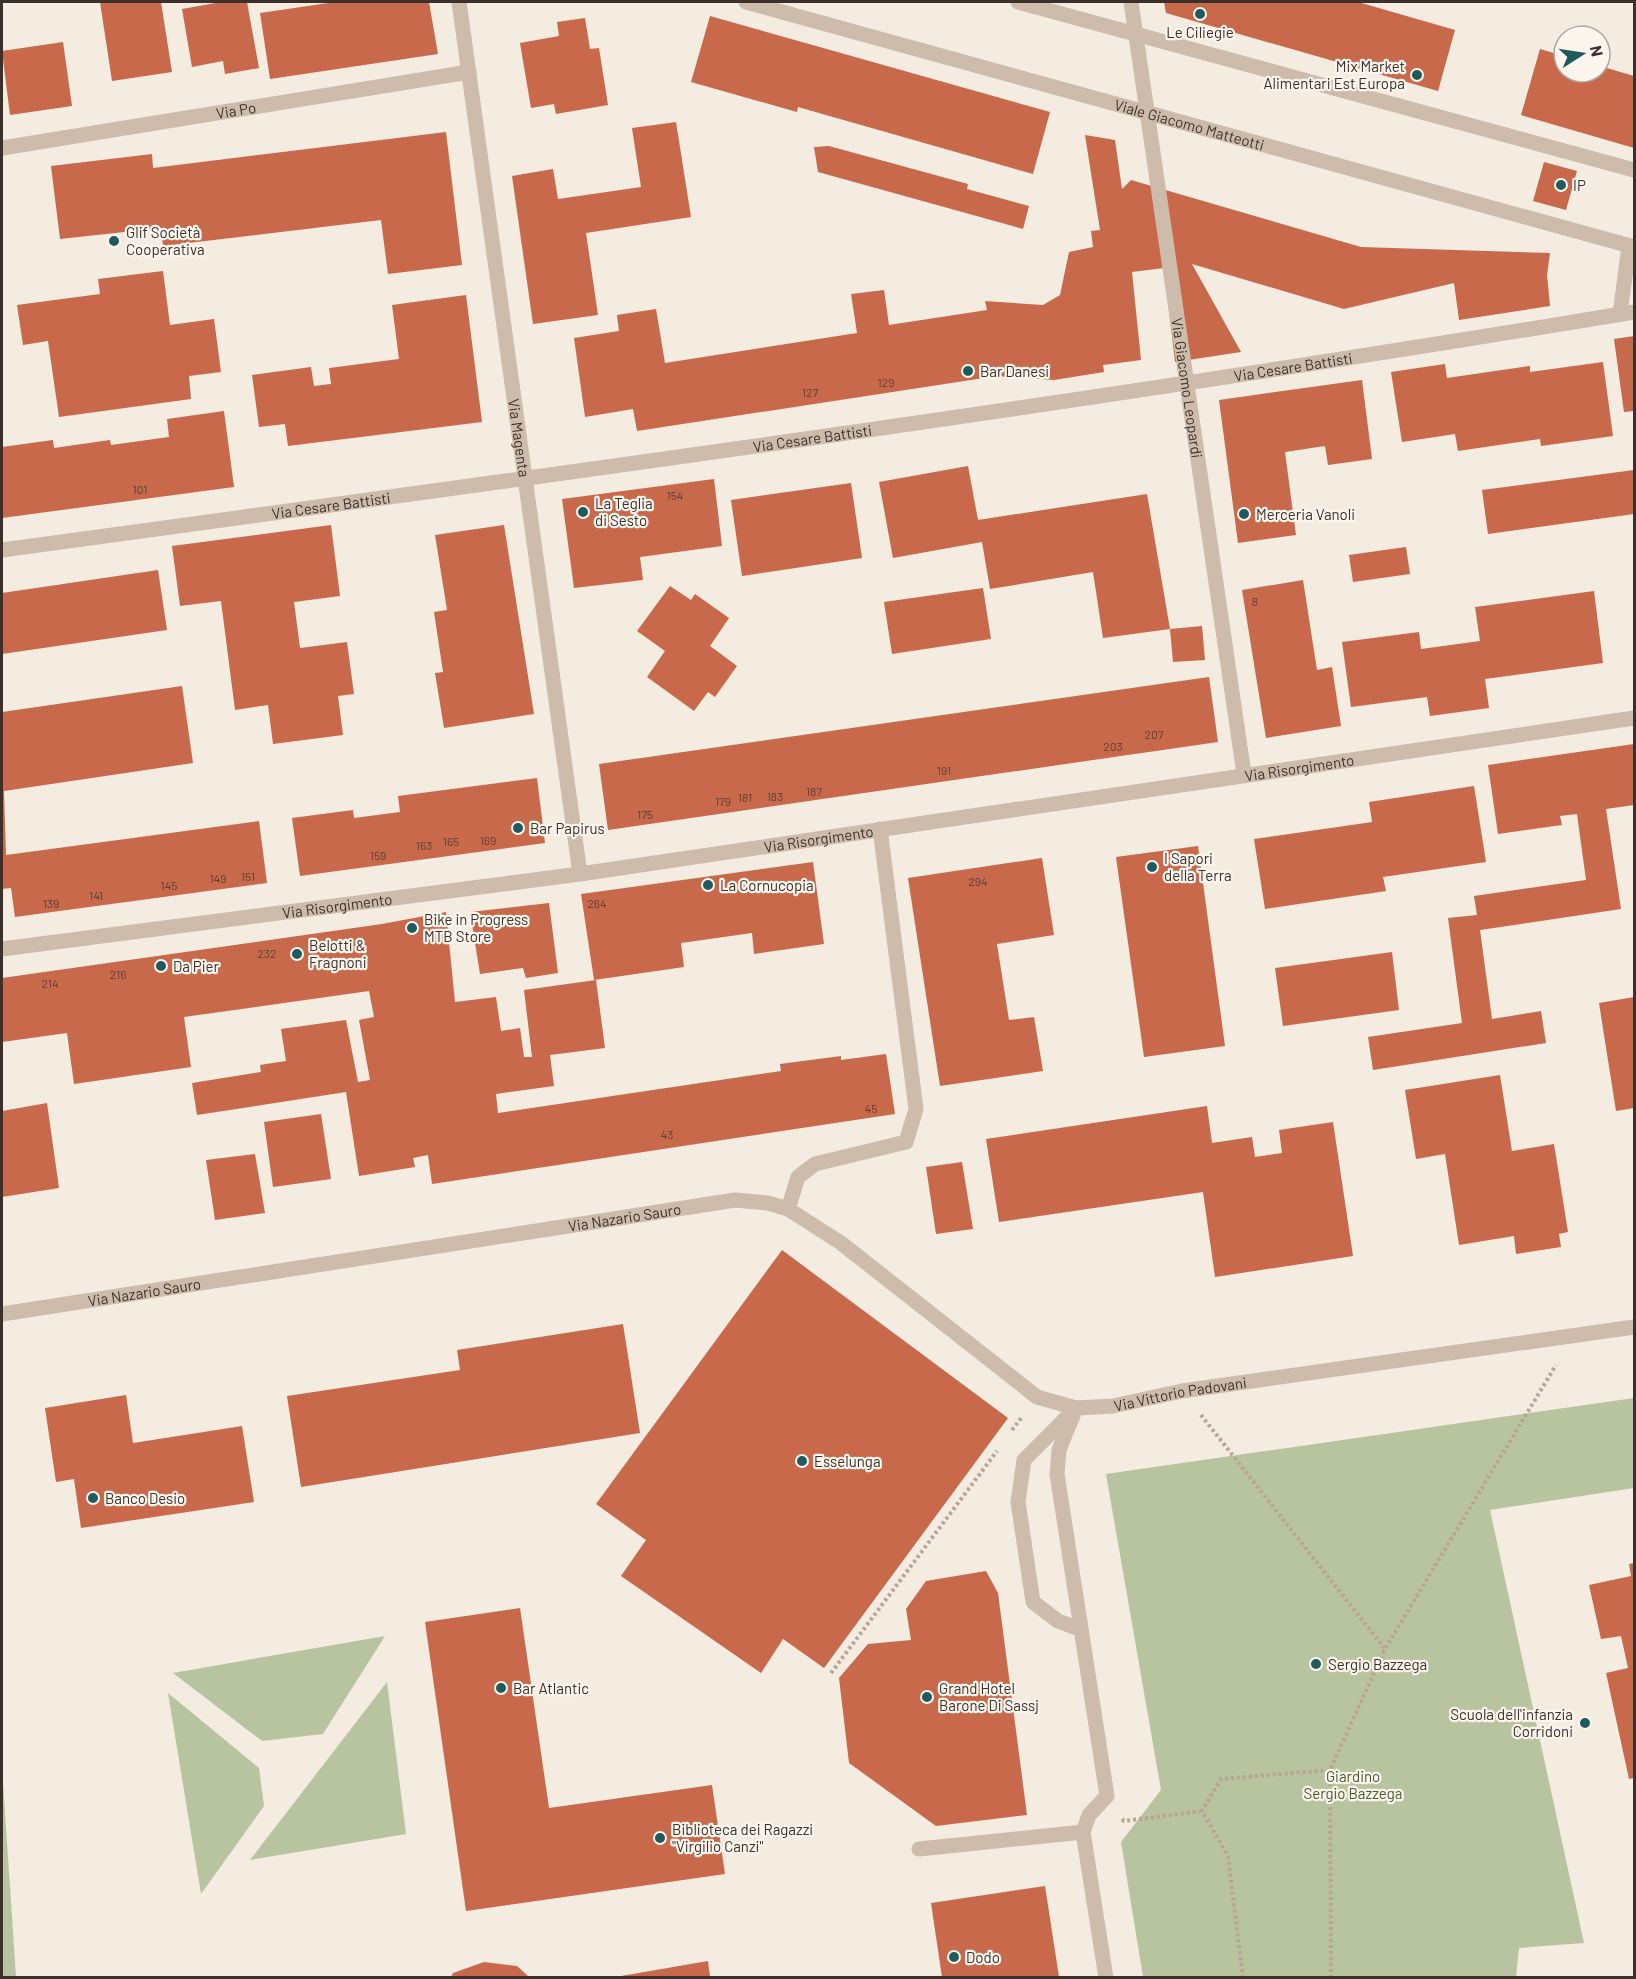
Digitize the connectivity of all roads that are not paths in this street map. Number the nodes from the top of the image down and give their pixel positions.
1 (459, 2) edge
2 (746, 2) edge
3 (1018, 2) edge
4 (1131, 2) edge
5 (1138, 36) junction
6 (469, 72) junction
7 (1148, 112) junction
8 (2, 148) edge
9 (1635, 170) edge
10 (1632, 247) edge
11 (1627, 313) edge
12 (1187, 384) junction
13 (526, 478) junction
14 (2, 550) edge
15 (1635, 718) edge
16 (1244, 774) junction
17 (880, 829) junction
18 (580, 874) junction
19 (2, 949) edge
20 (788, 1209) junction
21 (2, 1314) edge
22 (1635, 1327) edge
23 (1076, 1408) junction
24 (1079, 1629) junction
25 (1083, 1832) junction
26 (919, 1849) dead end
27 (1106, 1977) edge

1 - 6 street, Via Magenta
2 - 7 street, Viale Giacomo Matteotti
3 - 5 street
4 - 5 street, Via Giacomo Leopardi
5 - 7 street, Via Giacomo Leopardi
5 - 9 street
6 - 8 street, Via Po
6 - 13 street, Via Magenta
7 - 10 street, Viale Giacomo Matteotti
7 - 12 street, Via Giacomo Leopardi
10 - 11 street, Via Cesare Battisti
11 - 12 street, Via Cesare Battisti
12 - 13 street, Via Cesare Battisti
12 - 16 street, Via Giacomo Leopardi
13 - 14 street, Via Cesare Battisti
13 - 18 street, Via Magenta
15 - 16 street, Via Risorgimento
16 - 17 street, Via Risorgimento
17 - 18 street, Via Risorgimento
17 - 20 street
18 - 19 street, Via Risorgimento
20 - 21 street, Via Nazario Sauro
20 - 23 street, Via Vittorio Padovani
22 - 23 street, Via Vittorio Padovani
23 - 24 street
23 - 24 street
24 - 25 street
25 - 26 street
25 - 27 street

